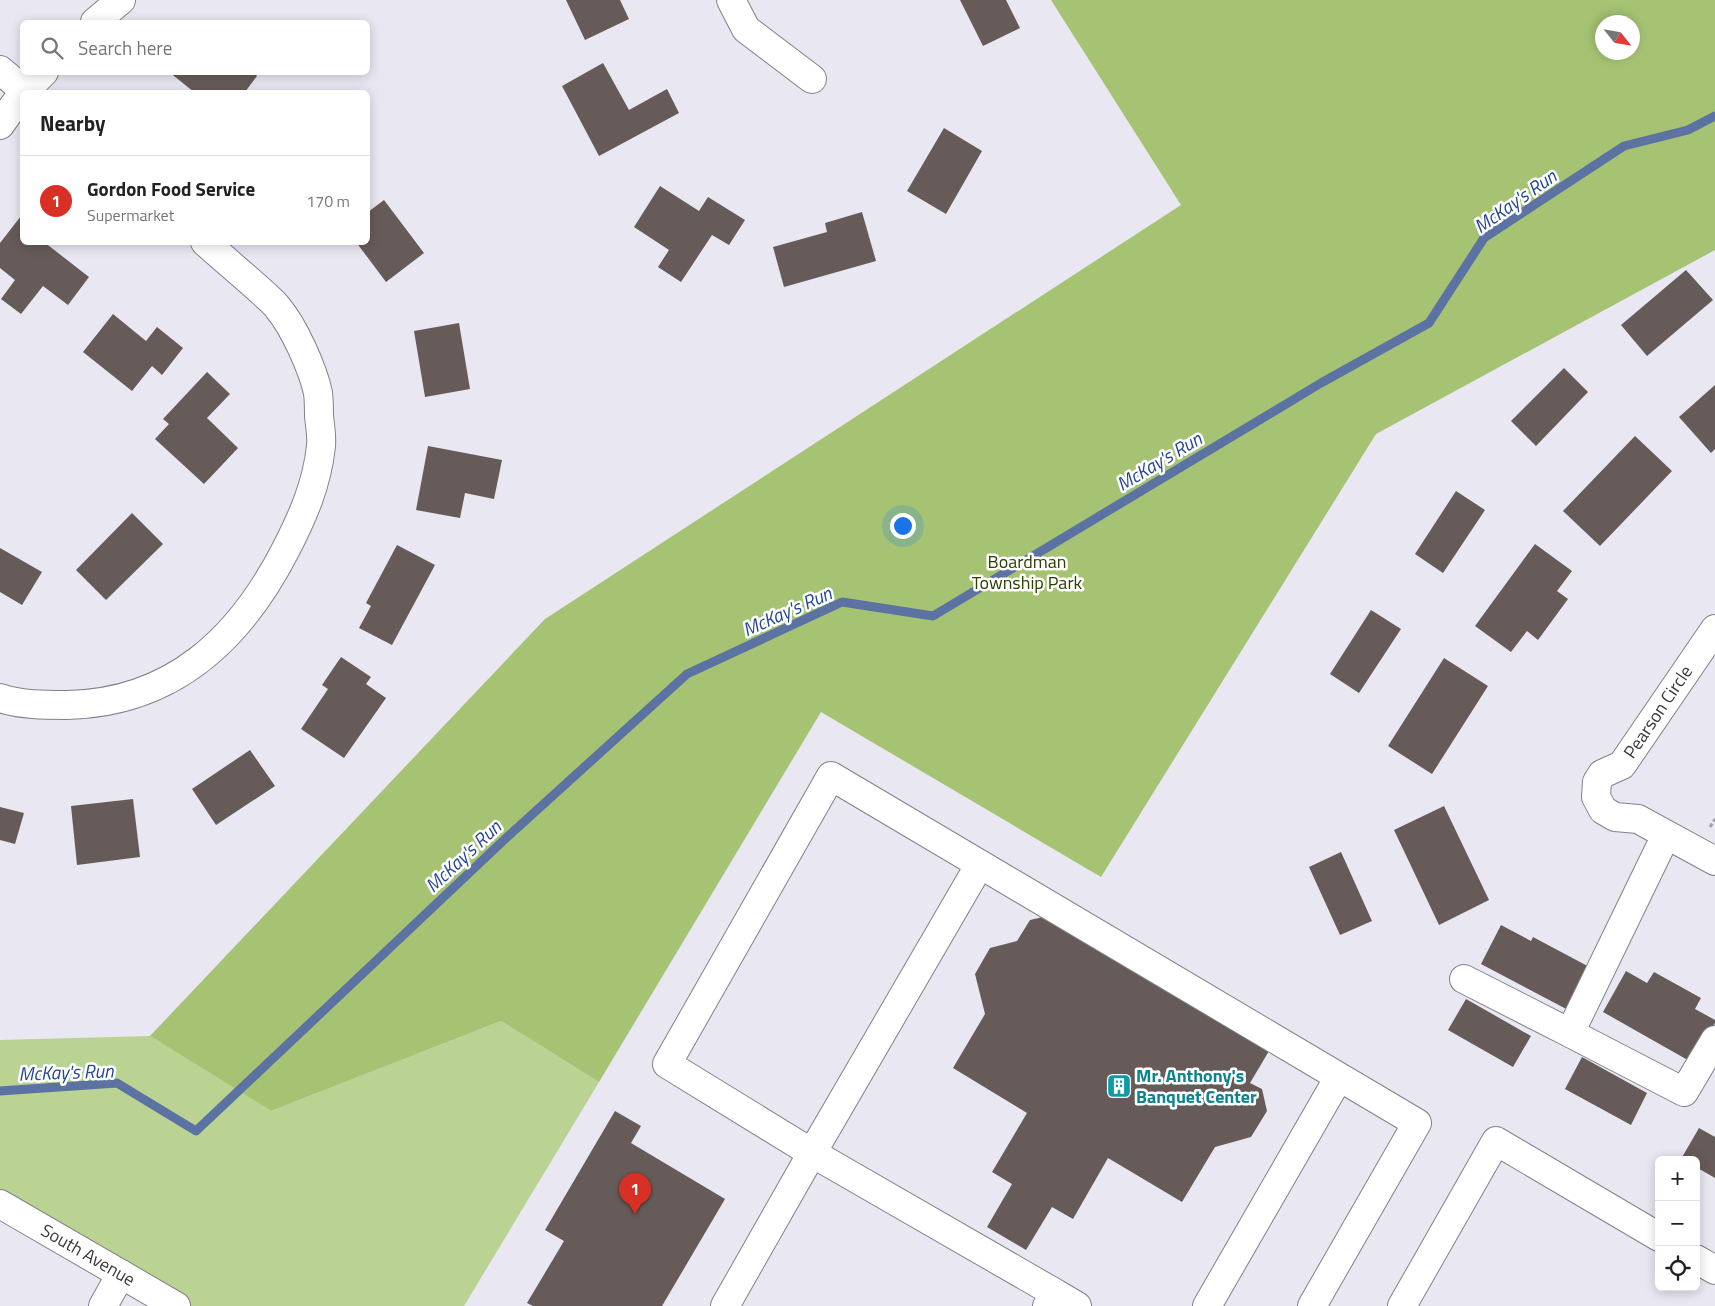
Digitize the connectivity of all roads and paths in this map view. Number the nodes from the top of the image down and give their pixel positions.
1 (121, 0) edge
2 (731, 0) edge
3 (97, 20) edge
4 (0, 70) edge
5 (41, 75) edge
6 (812, 79) dead end
7 (21, 90) edge
8 (27, 90) edge
9 (20, 98) edge
10 (0, 125) edge
11 (208, 245) edge
12 (1715, 629) edge
13 (0, 698) edge
14 (1666, 835) junction
15 (1715, 861) edge
16 (980, 864) junction
17 (1464, 979) dead end
18 (1570, 1033) junction
19 (1715, 1040) edge
20 (1339, 1077) junction
21 (812, 1153) junction
22 (0, 1204) edge
23 (1655, 1235) edge
24 (1700, 1261) edge
25 (1715, 1270) edge
26 (121, 1274) junction
27 (1060, 1302) edge
28 (102, 1306) edge
29 (176, 1306) edge
30 (725, 1306) edge
31 (1207, 1306) edge
32 (1312, 1306) edge
33 (1402, 1306) edge

1 - 3 street
2 - 6 street
4 - 7 street
5 - 8 street
9 - 10 street
11 - 13 street
12 - 14 street, Pearson Circle
14 - 15 street, Pearson Circle
14 - 18 street
16 - 20 street
16 - 21 street
16 - 21 street
17 - 18 street
18 - 19 street
20 - 31 street
20 - 32 street
21 - 27 street
21 - 30 street
22 - 26 street, South Avenue
23 - 33 street
24 - 25 street
26 - 28 street
26 - 29 street, South Avenue

